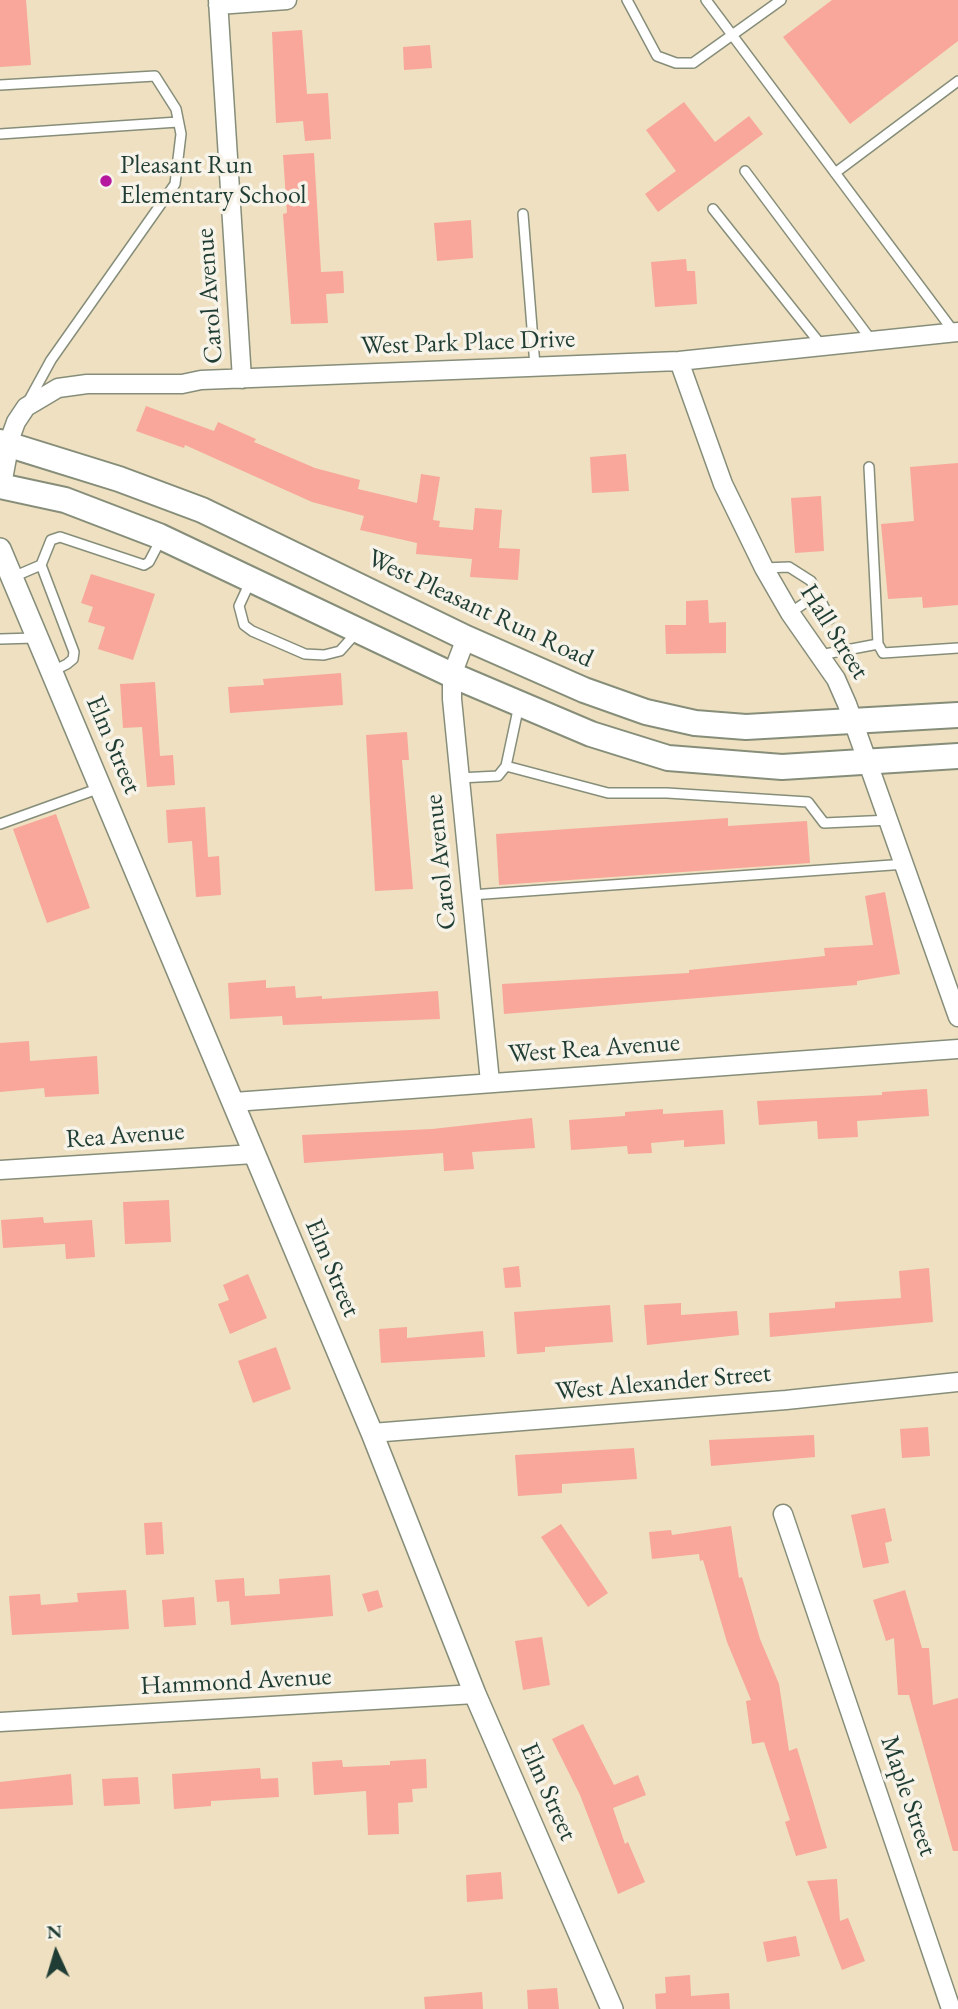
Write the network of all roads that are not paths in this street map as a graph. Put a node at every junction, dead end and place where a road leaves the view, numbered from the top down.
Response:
1 (287, 0) edge
2 (627, 0) edge
3 (706, 0) edge
4 (781, 0) edge
5 (218, 3) edge
6 (732, 35) junction
7 (958, 81) edge
8 (0, 85) edge
9 (178, 122) junction
10 (0, 134) edge
11 (745, 171) dead end
12 (835, 173) junction
13 (713, 209) dead end
14 (523, 214) dead end
15 (956, 332) edge
16 (872, 341) junction
17 (822, 346) junction
18 (679, 360) junction
19 (535, 366) junction
20 (242, 379) junction
21 (26, 407) junction
22 (4, 443) edge
23 (869, 467) dead end
24 (0, 486) edge
25 (162, 537) junction
26 (0, 549) edge
27 (41, 565) junction
28 (764, 568) junction
29 (12, 578) junction
30 (251, 580) junction
31 (818, 594) junction
32 (790, 613) junction
33 (830, 619) dead end
34 (358, 630) junction
35 (37, 638) junction
36 (467, 638) junction
37 (0, 639) edge
38 (878, 644) junction
39 (958, 648) edge
40 (820, 655) junction
41 (51, 672) junction
42 (452, 675) junction
43 (519, 704) junction
44 (958, 715) edge
45 (855, 722) junction
46 (958, 756) edge
47 (871, 763) junction
48 (506, 766) junction
49 (459, 778) junction
50 (100, 788) junction
51 (891, 820) junction
52 (0, 824) edge
53 (906, 864) junction
54 (471, 895) junction
55 (958, 1017) edge
56 (958, 1049) edge
57 (490, 1082) junction
58 (234, 1102) junction
59 (254, 1154) junction
60 (0, 1170) edge
61 (958, 1382) edge
62 (372, 1433) junction
63 (783, 1514) dead end
64 (475, 1694) junction
65 (0, 1722) edge
66 (612, 2009) edge
67 (951, 2009) edge

1 - 5 street
2 - 6 lane
3 - 6 lane
4 - 6 lane
5 - 20 street, Carol Avenue
6 - 12 lane
7 - 12 lane
8 - 9 lane
9 - 10 lane
9 - 21 lane
11 - 16 lane
12 - 15 lane
13 - 17 lane
14 - 19 lane
15 - 16 street, West Park Place Drive
16 - 17 street, West Park Place Drive
17 - 18 street, West Park Place Drive
18 - 19 street, West Park Place Drive
18 - 28 street, Hall Street
19 - 20 street, West Park Place Drive
20 - 21 street, West Park Place Drive
21 - 22 street
22 - 24 street
22 - 36 main road, West Pleasant Run Road
23 - 38 lane
24 - 25 main road
25 - 27 lane
25 - 30 main road
26 - 29 street, Elm Street
27 - 29 lane
27 - 41 lane
28 - 31 lane
28 - 32 street, Hall Street
29 - 35 street, Elm Street
30 - 34 main road
30 - 34 lane
31 - 32 lane
31 - 33 lane
32 - 40 street, Hall Street
34 - 42 main road
35 - 37 lane
35 - 41 street, Elm Street
36 - 42 street, Carol Avenue
36 - 45 main road, West Pleasant Run Road
38 - 39 lane
38 - 40 lane
40 - 45 street, Hall Street
41 - 50 street, Elm Street
42 - 43 main road
42 - 49 street, Carol Avenue
43 - 47 main road
43 - 48 lane
44 - 45 main road, West Pleasant Run Road
45 - 47 street, Hall Street
46 - 47 main road
47 - 51 street, Hall Street
48 - 49 lane
48 - 51 lane
49 - 54 street, Carol Avenue
50 - 52 lane
50 - 58 street, Elm Street
51 - 53 street, Hall Street
53 - 54 lane
53 - 55 street, Hall Street
54 - 57 street, Carol Avenue
56 - 57 street, West Rea Avenue
57 - 58 street, West Rea Avenue
58 - 59 street, Elm Street
59 - 60 street, Rea Avenue
59 - 62 street, Elm Street
61 - 62 street, West Alexander Street
62 - 64 street, Elm Street
63 - 67 street, Maple Street
64 - 65 street, Hammond Avenue
64 - 66 street, Elm Street

